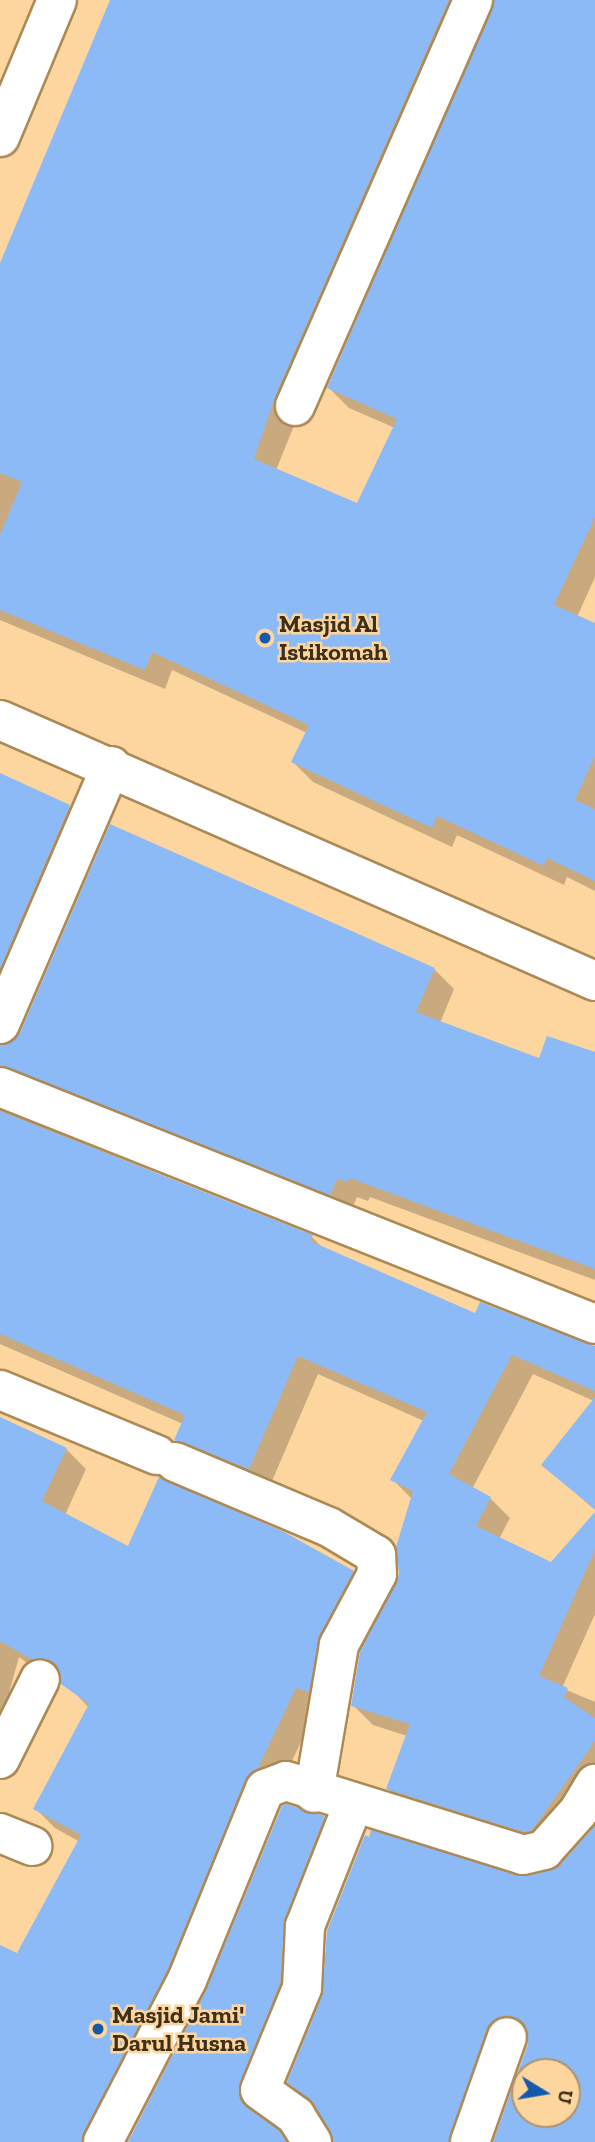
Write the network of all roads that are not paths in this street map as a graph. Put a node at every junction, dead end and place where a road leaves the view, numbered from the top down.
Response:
1 (57, 0) edge
2 (473, 0) edge
3 (0, 137) edge
4 (295, 406) dead end
5 (0, 720) edge
6 (111, 766) junction
7 (595, 981) edge
8 (0, 1024) edge
9 (0, 1087) edge
10 (595, 1324) edge
11 (0, 1390) edge
12 (40, 1679) dead end
13 (0, 1759) edge
14 (595, 1784) edge
15 (313, 1793) junction
16 (353, 1805) junction
17 (507, 2037) dead end
18 (103, 2142) edge
19 (312, 2142) edge
20 (470, 2142) edge

1 - 3 street
2 - 4 street
5 - 6 street
6 - 7 street
6 - 8 street
9 - 10 street
11 - 15 street
12 - 13 street
14 - 16 street
15 - 16 street
15 - 18 street
16 - 19 street
17 - 20 street

